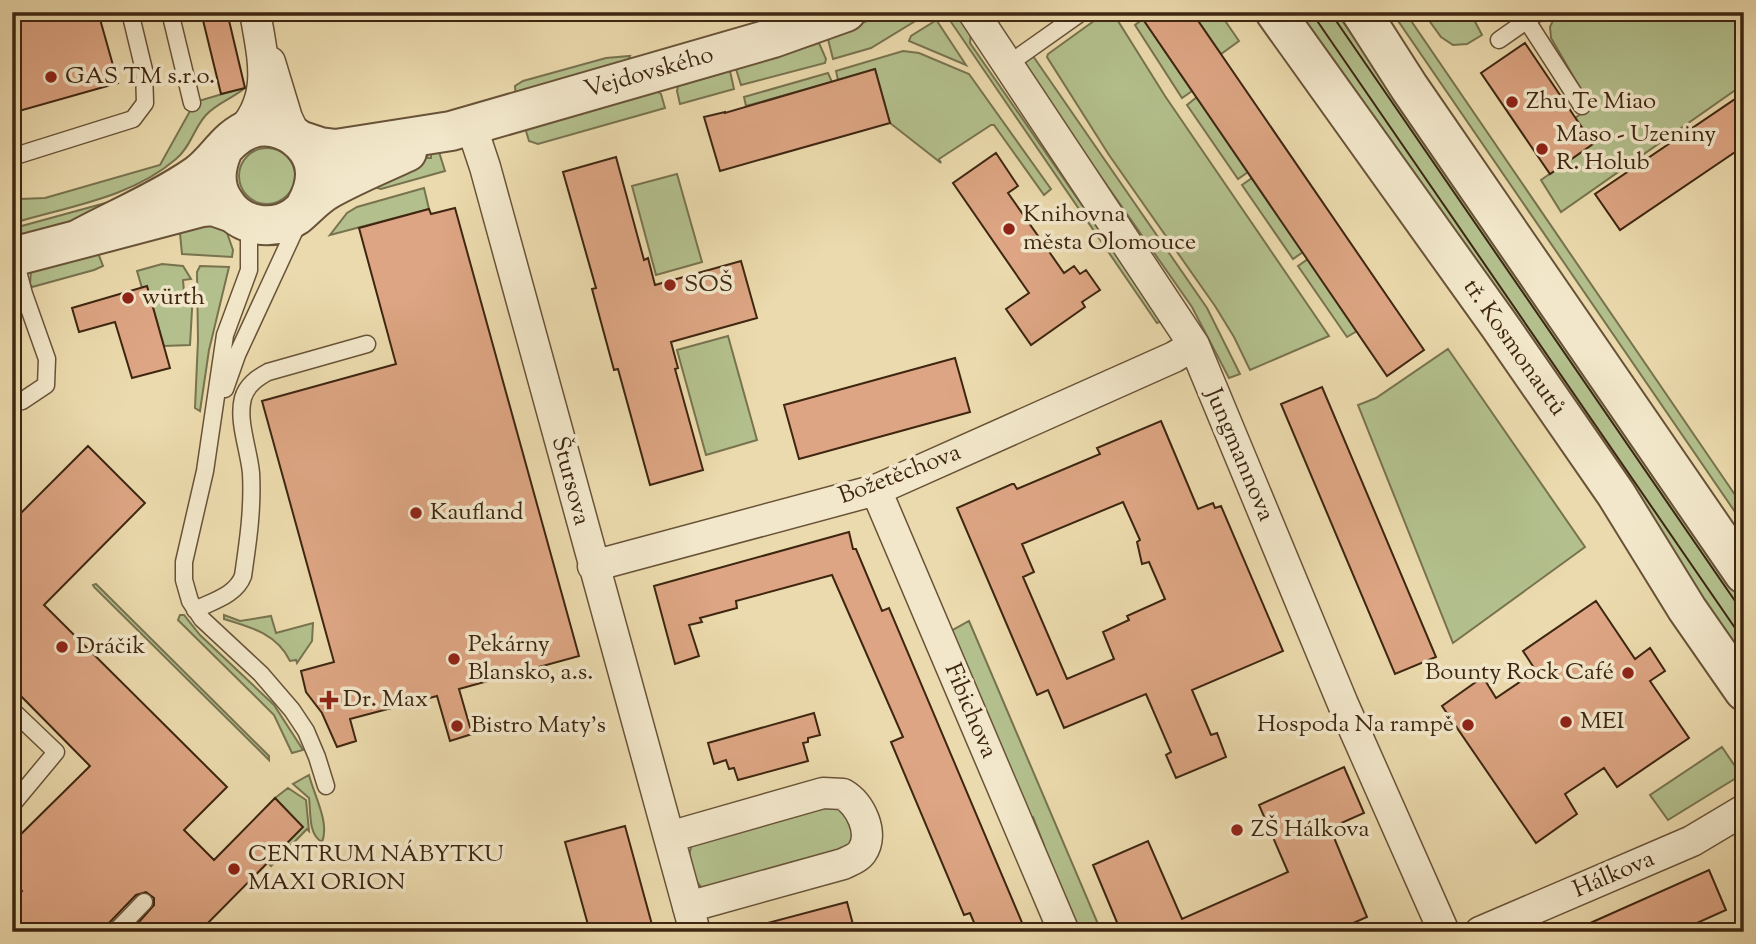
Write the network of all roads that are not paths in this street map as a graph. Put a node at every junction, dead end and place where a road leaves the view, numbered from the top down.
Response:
1 (130, 12) edge
2 (170, 12) edge
3 (256, 12) edge
4 (846, 12) edge
5 (973, 12) edge
6 (1082, 12) edge
7 (1275, 12) edge
8 (1362, 12) edge
9 (1533, 16) edge
10 (1499, 40) dead end
11 (1007, 65) junction
12 (192, 103) dead end
13 (1582, 106) dead end
14 (461, 128) junction
15 (298, 139) junction
16 (229, 144) junction
17 (12, 157) edge
18 (306, 205) junction
19 (235, 215) junction
20 (79, 239) junction
21 (13, 254) edge
22 (367, 344) dead end
23 (1194, 345) junction
24 (12, 404) edge
25 (208, 452) junction
26 (876, 490) junction
27 (593, 566) junction
28 (1744, 574) edge
29 (195, 610) junction
30 (1744, 691) edge
31 (12, 710) edge
32 (326, 786) dead end
33 (12, 805) edge
34 (1744, 810) edge
35 (669, 837) junction
36 (144, 902) dead end
37 (691, 919) edge
38 (114, 932) edge
39 (1064, 932) edge
40 (1444, 932) edge
41 (1480, 932) edge

1 - 17 lane
2 - 12 lane
3 - 15 street, Vejdovského
3 - 16 street, Vejdovského
4 - 14 street, Vejdovského
5 - 11 street, Jungmannova
6 - 11 lane
7 - 30 street, tř. Kosmonautů
8 - 28 street
9 - 10 lane
9 - 13 lane
11 - 23 street, Jungmannova
14 - 15 street, Vejdovského
14 - 18 street, Vejdovského
14 - 27 street, Štursova
15 - 16 street, Vejdovského
15 - 18 street, Vejdovského
16 - 19 street
16 - 20 street, Vejdovského
18 - 19 street, Vejdovského
18 - 25 lane
19 - 20 street, Vejdovského
19 - 25 lane
20 - 21 street, Vejdovského
21 - 24 lane
22 - 29 lane
23 - 26 street, Božetěchova
23 - 40 street, Jungmannova
25 - 29 lane
26 - 27 street, Božetěchova
26 - 39 street, Fibichova
27 - 35 street, Štursova
29 - 32 lane
31 - 33 lane
34 - 41 street, Hálkova
35 - 37 street, Štursova
35 - 37 street, Štursova
36 - 38 lane

